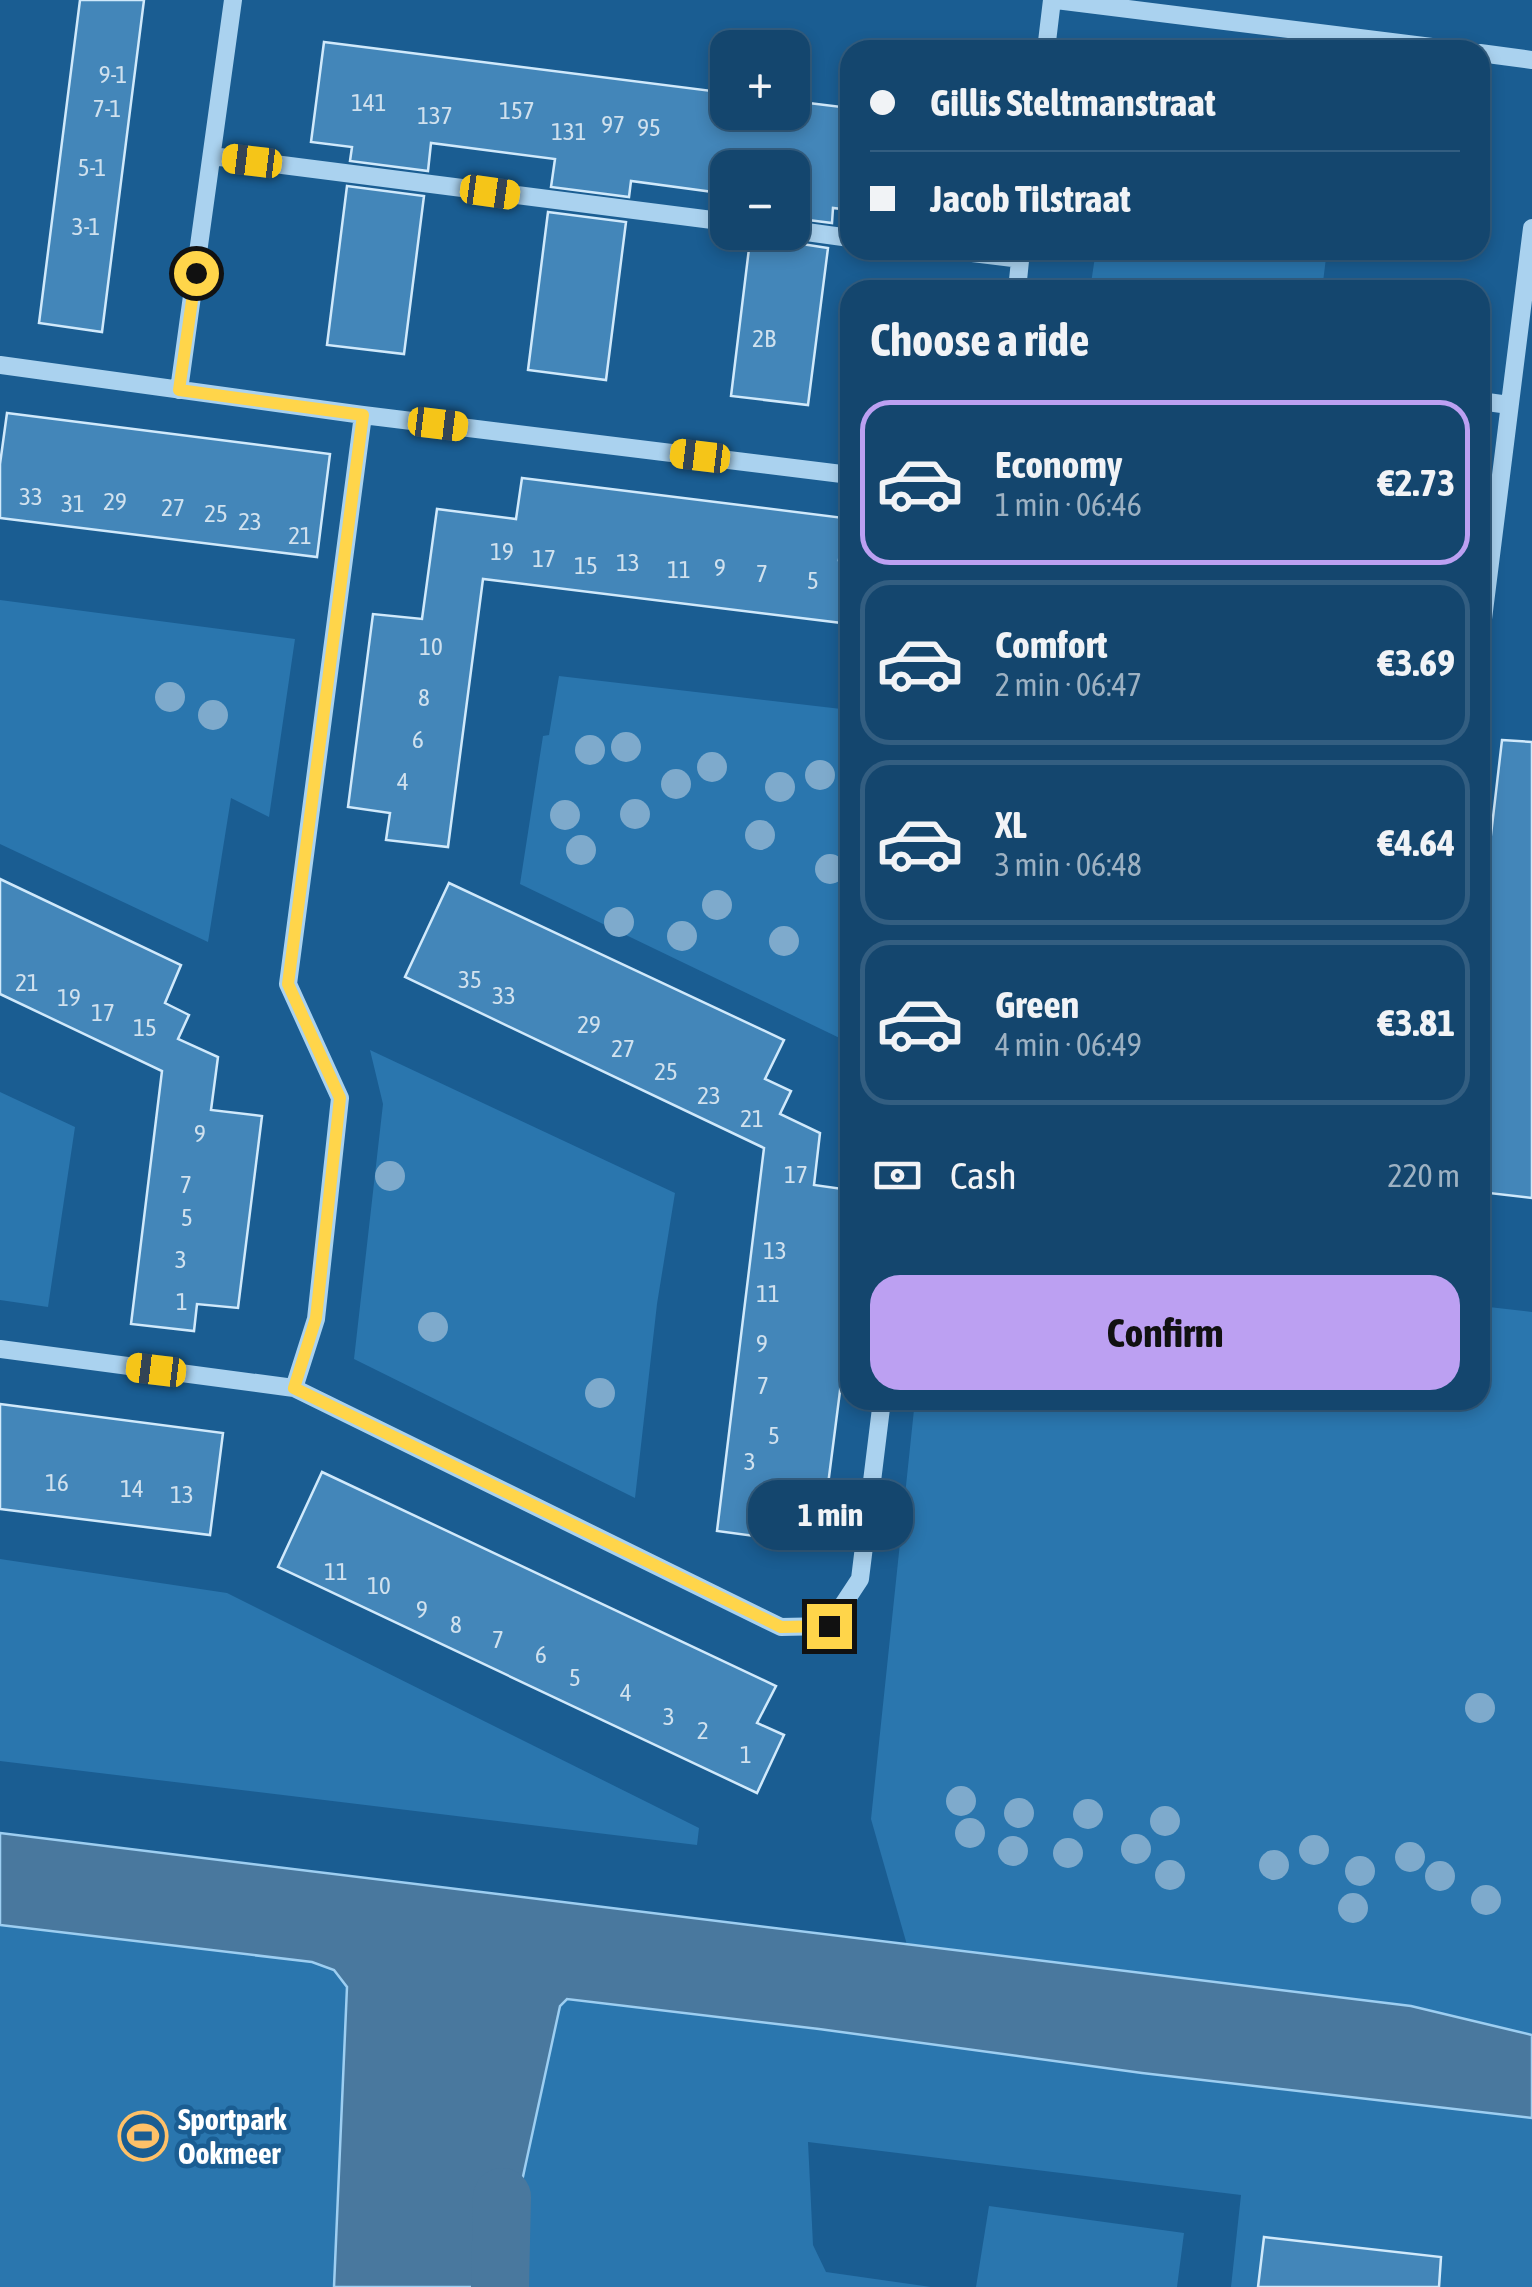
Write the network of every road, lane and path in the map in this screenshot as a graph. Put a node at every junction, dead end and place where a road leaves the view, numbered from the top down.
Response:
1 (234, 0) edge
2 (1054, 0) edge
3 (1048, 40) edge
4 (1376, 40) edge
5 (1490, 54) edge
6 (1532, 60) edge
7 (212, 156) junction
8 (710, 220) edge
9 (1532, 228) edge
10 (810, 232) edge
11 (840, 237) edge
12 (0, 365) edge
13 (179, 390) junction
14 (1490, 402) edge
15 (1509, 405) junction
16 (363, 415) junction
17 (840, 473) edge
18 (1490, 561) edge
19 (0, 1350) edge
20 (294, 1388) junction
21 (881, 1410) edge

1 - 7 street
2 - 3 street
2 - 4 street
5 - 6 street
7 - 8 street
7 - 13 street
9 - 15 street
10 - 11 street
12 - 13 street
13 - 16 street
14 - 15 street
15 - 18 street
16 - 17 street
16 - 20 street
19 - 20 street
20 - 21 street

